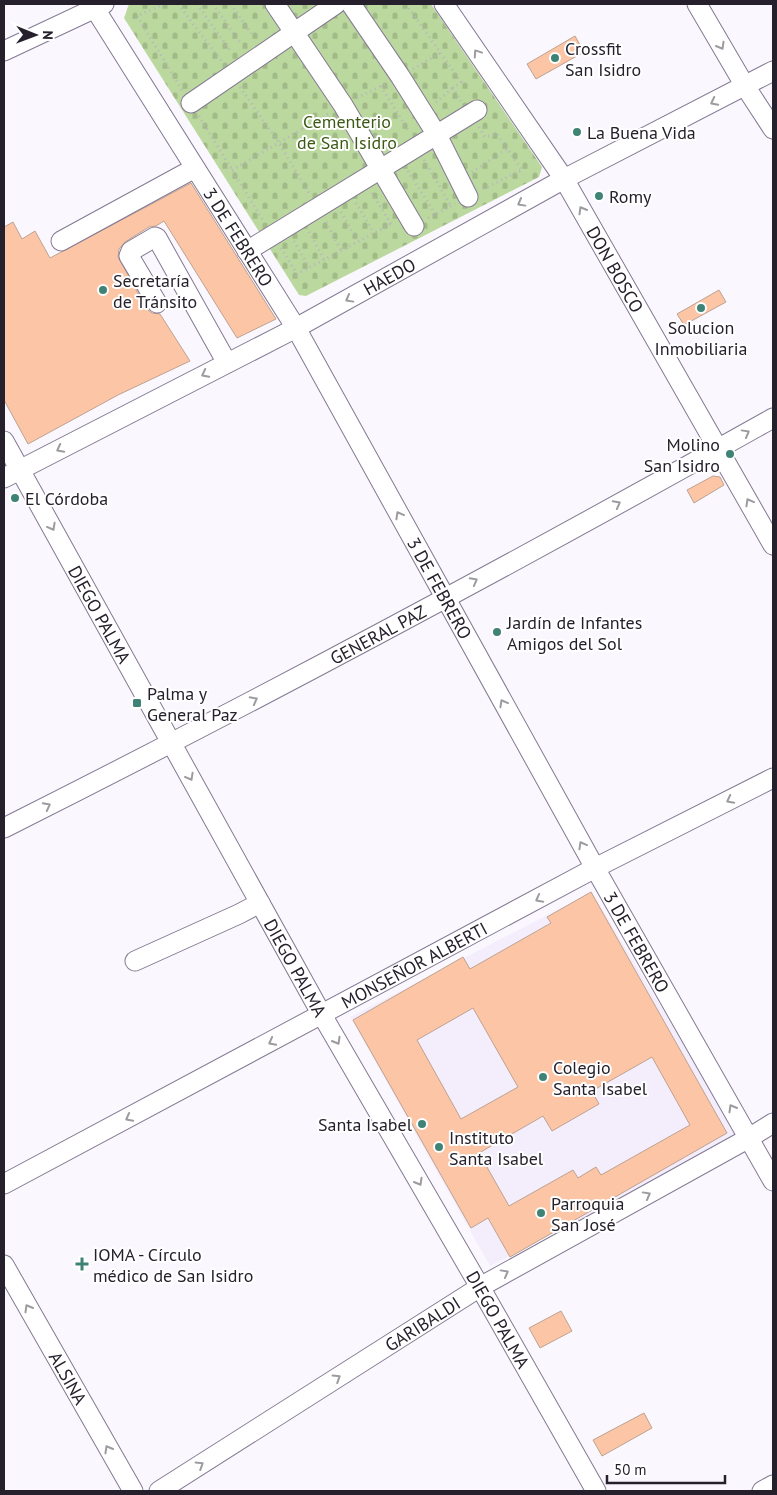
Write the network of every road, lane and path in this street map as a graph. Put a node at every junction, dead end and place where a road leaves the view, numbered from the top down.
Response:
1 (164, 4) edge
2 (178, 4) edge
3 (197, 4) edge
4 (213, 4) edge
5 (231, 4) edge
6 (275, 4) edge
7 (336, 4) edge
8 (351, 4) edge
9 (444, 4) edge
10 (697, 4) edge
11 (97, 5) edge
12 (294, 33) junction
13 (253, 36) dead end
14 (241, 44) dead end
15 (4, 51) edge
16 (231, 52) dead end
17 (773, 71) edge
18 (232, 75) junction
19 (745, 86) junction
20 (453, 88) dead end
21 (191, 103) junction
22 (477, 110) dead end
23 (422, 112) junction
24 (773, 129) edge
25 (436, 135) junction
26 (507, 149) dead end
27 (400, 157) junction
28 (195, 168) junction
29 (382, 169) junction
30 (564, 179) junction
31 (464, 188) joint
32 (341, 194) junction
33 (435, 214) dead end
34 (391, 224) junction
35 (414, 226) dead end
36 (287, 227) junction
37 (394, 229) dead end
38 (374, 233) junction
39 (61, 241) dead end
40 (358, 242) junction
41 (341, 250) junction
42 (248, 251) junction
43 (324, 259) junction
44 (309, 267) junction
45 (157, 303) dead end
46 (296, 328) junction
47 (227, 363) junction
48 (773, 418) edge
49 (4, 441) edge
50 (719, 448) junction
51 (12, 474) edge
52 (773, 545) edge
53 (445, 597) junction
54 (172, 744) junction
55 (773, 778) edge
56 (4, 828) edge
57 (595, 868) junction
58 (260, 903) junction
59 (135, 961) dead end
60 (322, 1016) junction
61 (773, 1123) edge
62 (749, 1138) junction
63 (773, 1181) edge
64 (4, 1184) edge
65 (4, 1265) edge
66 (480, 1287) junction
67 (773, 1485) edge
68 (132, 1491) edge
69 (159, 1491) edge
70 (596, 1491) edge
71 (762, 1491) edge

1 - 21 path
2 - 18 path
3 - 16 path
4 - 14 path
5 - 13 path
6 - 12 street
7 - 12 street
8 - 23 street
30 -> 9 street, DON BOSCO
10 -> 19 street
11 - 15 street
11 - 28 street, 3 DE FEBRERO
12 - 18 street
12 - 29 street
17 - 19 street, HAEDO
18 - 21 street
18 - 32 path
19 - 24 street
19 -> 30 street, HAEDO
20 - 23 path
21 - 36 path
22 - 25 street
23 - 25 street
25 - 27 street
25 - 31 street
26 - 31 path
27 - 29 street
27 - 33 path
28 - 39 street
28 - 42 street, 3 DE FEBRERO
29 - 32 street
29 - 35 street
30 -> 46 street, HAEDO
50 -> 30 street, DON BOSCO
32 - 34 path
32 - 36 street
32 - 38 path
32 - 40 path
32 - 41 path
34 - 37 path
34 - 38 path
36 - 42 street
36 - 43 path
36 - 44 path
36 - 44 path
38 - 40 path
40 - 41 path
41 - 43 path
42 - 46 street, 3 DE FEBRERO
43 - 44 path
45 - 47 street
46 - 47 street, HAEDO
53 -> 46 street, 3 DE FEBRERO
47 -> 51 street, HAEDO
50 -> 48 street, GENERAL PAZ
49 - 51 street, DIEGO PALMA
52 -> 50 street, DON BOSCO
53 -> 50 street, GENERAL PAZ
51 -> 54 street, DIEGO PALMA
54 -> 53 street, GENERAL PAZ
57 -> 53 street, 3 DE FEBRERO
56 -> 54 street, GENERAL PAZ
54 -> 58 street, DIEGO PALMA
55 -> 57 street, MONSEÑOR ALBERTI
57 -> 60 street, MONSEÑOR ALBERTI
62 -> 57 street, 3 DE FEBRERO
58 - 59 street
58 - 60 street, DIEGO PALMA
60 -> 64 street, MONSEÑOR ALBERTI
60 -> 66 street, DIEGO PALMA
61 - 62 street, GARIBALDI
62 - 63 street, 3 DE FEBRERO
66 -> 62 street, GARIBALDI
68 -> 65 street, ALSINA
69 -> 66 street, GARIBALDI
66 - 70 street, DIEGO PALMA
67 - 71 street

